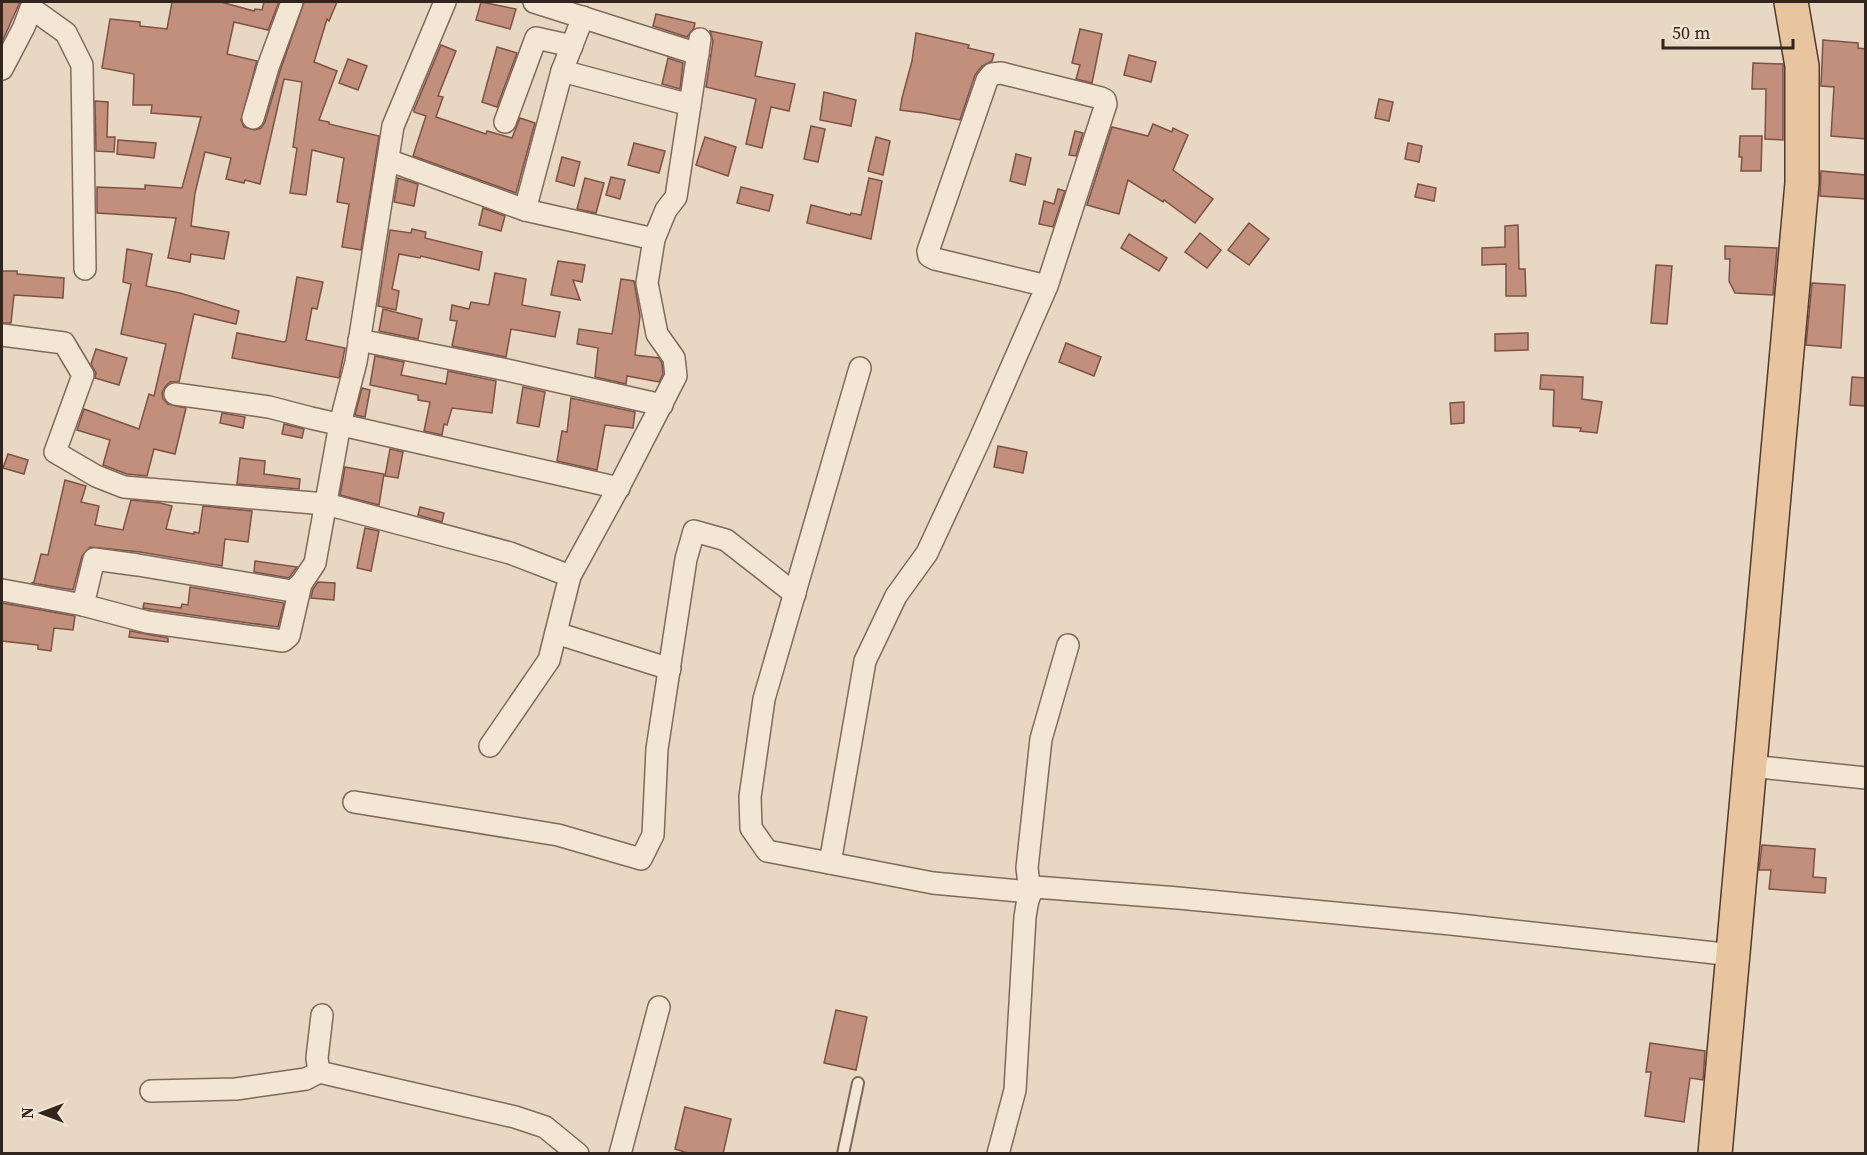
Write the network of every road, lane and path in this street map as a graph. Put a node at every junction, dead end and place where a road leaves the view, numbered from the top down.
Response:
1 (292, 2) edge
2 (445, 2) edge
3 (534, 2) edge
4 (1791, 2) edge
5 (27, 4) edge
6 (583, 17) junction
7 (572, 46) junction
8 (2, 69) edge
9 (562, 71) junction
10 (690, 105) junction
11 (253, 118) dead end
12 (505, 122) dead end
13 (388, 160) junction
14 (525, 210) junction
15 (654, 238) junction
16 (85, 268) dead end
17 (1047, 286) junction
18 (2, 335) edge
19 (358, 340) junction
20 (860, 368) dead end
21 (175, 394) dead end
22 (662, 405) junction
23 (340, 424) junction
24 (619, 488) junction
25 (326, 504) junction
26 (570, 576) junction
27 (301, 584) junction
28 (2, 590) edge
29 (795, 594) junction
30 (83, 605) junction
31 (556, 633) junction
32 (1068, 645) dead end
33 (670, 669) junction
34 (490, 746) dead end
35 (1750, 766) junction
36 (1866, 778) edge
37 (354, 802) dead end
38 (830, 863) junction
39 (1030, 892) junction
40 (1733, 954) junction
41 (659, 1007) dead end
42 (322, 1015) dead end
43 (319, 1072) junction
44 (858, 1083) dead end
45 (151, 1091) dead end
46 (578, 1154) edge
47 (620, 1154) edge
48 (843, 1154) edge
49 (998, 1154) edge
50 (1715, 1154) edge

1 - 11 street
2 - 13 street
3 - 6 street
4 - 35 main road
5 - 8 street
5 - 16 street
6 - 7 street
6 - 10 street
7 - 9 street
7 - 12 street
9 - 10 street
9 - 14 street
10 - 15 street
13 - 14 street
13 - 19 street
14 - 15 street
15 - 22 street
17 - 17 street
17 - 38 street
18 - 25 street
19 - 22 street
19 - 23 street
20 - 29 street
21 - 23 street
22 - 24 street
23 - 24 street
23 - 25 street
24 - 26 street
25 - 26 street
25 - 27 street
26 - 31 street
27 - 30 street
27 - 30 street
28 - 30 street
29 - 33 street
29 - 38 street
31 - 33 street
31 - 34 street
32 - 39 street
33 - 37 street
35 - 36 street
35 - 40 main road
38 - 39 street
39 - 40 street
39 - 49 street
40 - 50 main road
41 - 47 street
42 - 43 street
43 - 45 street
43 - 46 street
44 - 48 lane

